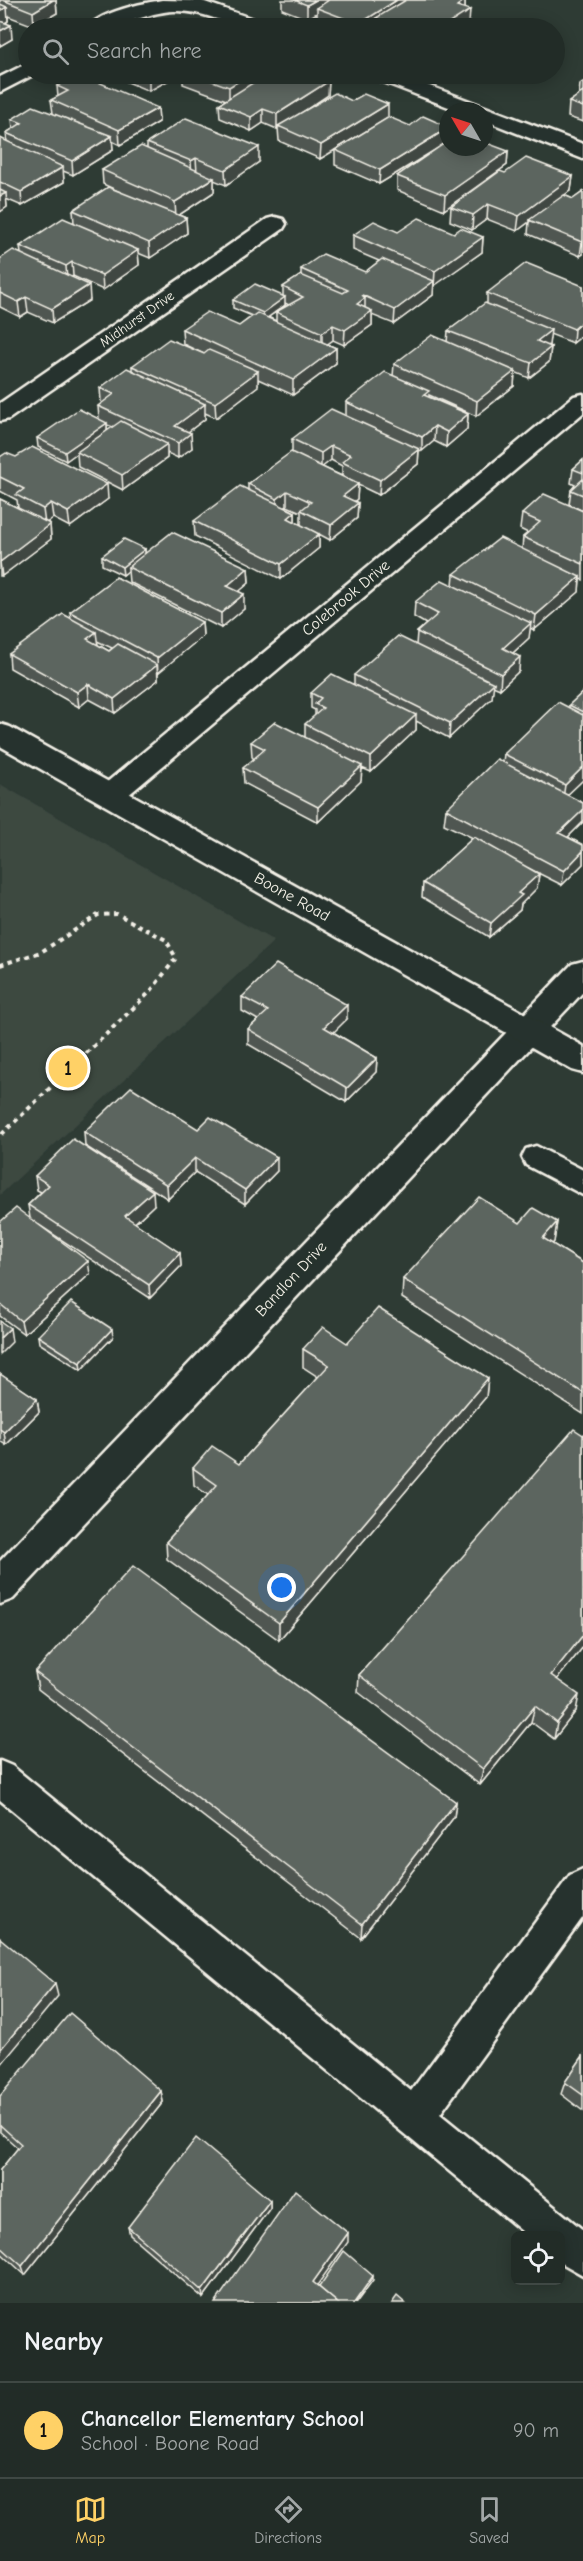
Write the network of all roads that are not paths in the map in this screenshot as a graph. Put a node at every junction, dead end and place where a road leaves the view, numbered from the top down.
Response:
1 (116, 18) edge
2 (233, 18) edge
3 (18, 75) edge
4 (406, 84) edge
5 (0, 86) edge
6 (454, 102) edge
7 (493, 117) edge
8 (583, 152) edge
9 (275, 224) dead end
10 (583, 401) edge
11 (0, 414) edge
12 (0, 734) edge
13 (110, 795) junction
14 (583, 972) edge
15 (528, 1030) junction
16 (583, 1061) edge
17 (536, 1157) dead end
18 (583, 1184) edge
19 (0, 1587) edge
20 (0, 1778) edge
21 (583, 1887) edge
22 (415, 2117) junction
23 (554, 2231) edge
24 (565, 2240) edge
25 (583, 2255) edge

1 - 2 street
3 - 5 street
4 - 6 street
7 - 8 street
9 - 11 street, Midhurst Drive
10 - 13 street, Colebrook Drive
12 - 13 street, Boone Road
13 - 15 street, Boone Road
14 - 15 street, Bandlon Drive
15 - 16 street, Boone Road
15 - 19 street, Bandlon Drive
17 - 18 lane
20 - 22 lane
21 - 22 lane
22 - 23 lane
24 - 25 lane

